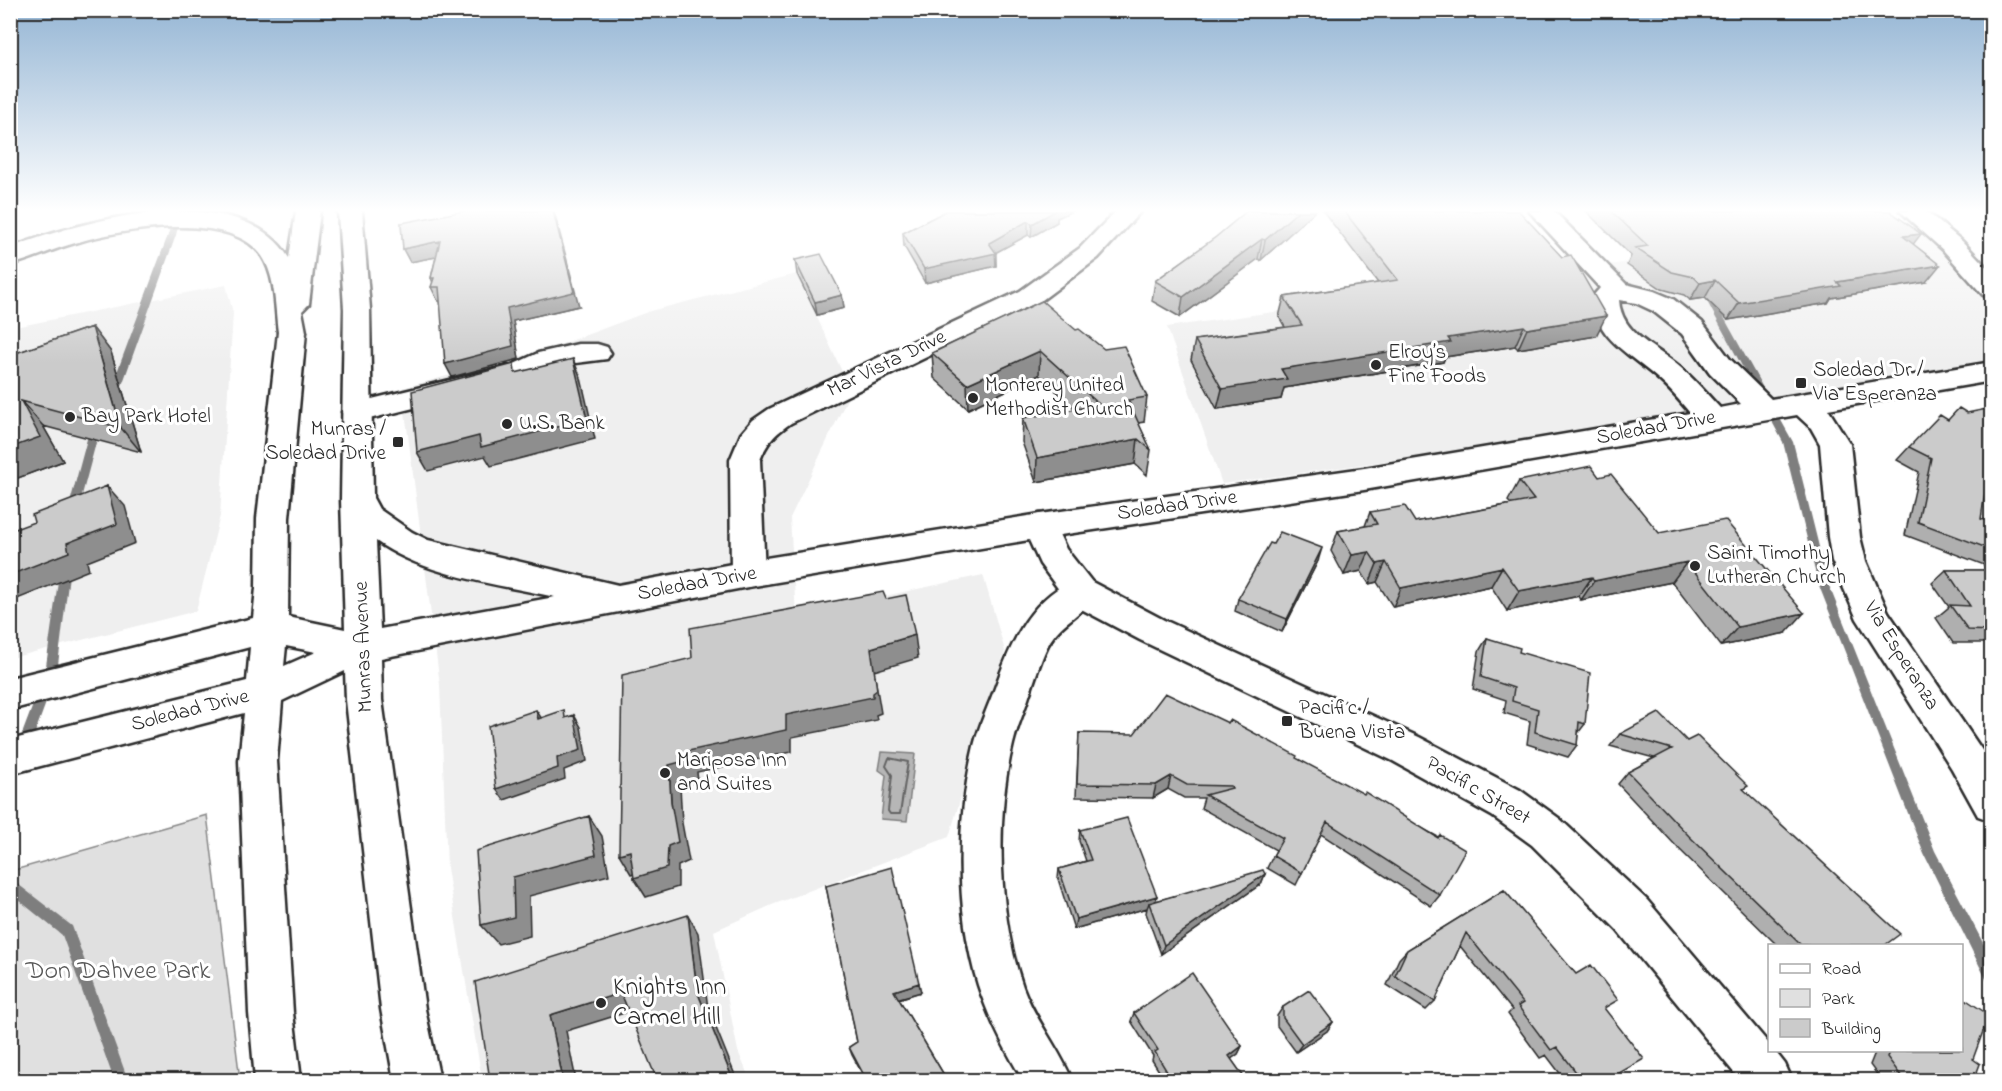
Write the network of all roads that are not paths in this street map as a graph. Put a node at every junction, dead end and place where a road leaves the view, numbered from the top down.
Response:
1 (276, 262) edge
2 (301, 262) edge
3 (354, 262) edge
4 (1077, 262) edge
5 (1590, 262) edge
6 (1967, 262) edge
7 (1992, 289) edge
8 (1617, 290) junction
9 (292, 332) junction
10 (1709, 349) junction
11 (1650, 359) junction
12 (1992, 371) edge
13 (521, 372) edge
14 (1802, 403) junction
15 (1764, 409) junction
16 (357, 412) junction
17 (1712, 418) junction
18 (357, 499) junction
19 (1040, 526) junction
20 (748, 574) junction
21 (1080, 592) junction
22 (619, 598) junction
23 (270, 628) junction
24 (362, 646) junction
25 (265, 692) junction
26 (10, 694) edge
27 (10, 757) edge
28 (1992, 803) edge
29 (278, 1080) edge
30 (417, 1080) edge
31 (1049, 1080) edge
32 (1769, 1080) edge

1 - 9 main road
2 - 9 main road
3 - 16 main road, Munras Avenue
4 - 20 main road, Mar Vista Drive
5 - 8 main road
6 - 7 main road
8 - 10 main road
8 - 11 main road
9 - 23 main road
10 - 11 main road
10 - 15 main road
11 - 17 main road
12 - 14 main road, Soledad Drive
13 - 16 main road
14 - 15 main road, Soledad Drive
14 - 28 main road, Via Esperanza
15 - 17 main road, Soledad Drive
16 - 18 main road, Munras Avenue
17 - 19 main road, Soledad Drive
18 - 22 main road
18 - 24 main road, Munras Avenue
19 - 20 main road, Soledad Drive
19 - 21 main road, Pacific Street
20 - 22 main road, Soledad Drive
21 - 31 main road
21 - 32 main road, Pacific Street
22 - 24 main road, Soledad Drive
23 - 24 main road, Soledad Drive
23 - 25 main road
23 - 26 main road, Soledad Drive
24 - 25 main road, Soledad Drive
24 - 30 main road, Munras Avenue
25 - 27 main road, Soledad Drive
25 - 29 main road

